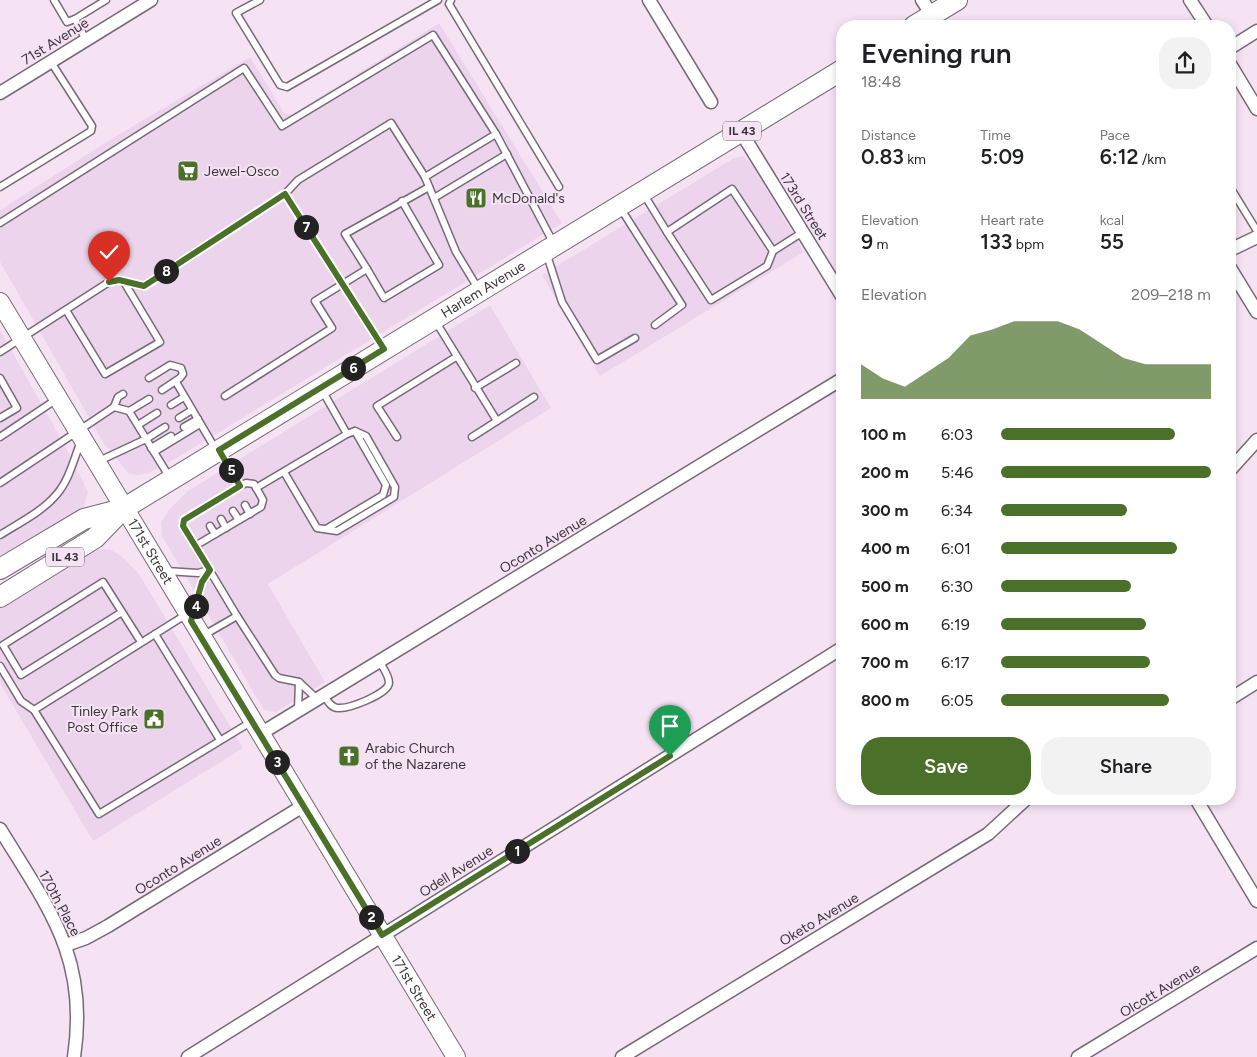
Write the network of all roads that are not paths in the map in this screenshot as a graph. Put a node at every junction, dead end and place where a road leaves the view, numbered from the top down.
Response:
1 (54, 0) edge
2 (106, 0) edge
3 (151, 0) edge
4 (260, 0) edge
5 (438, 0) edge
6 (451, 0) edge
7 (649, 0) edge
8 (956, 0) edge
9 (1190, 0) edge
10 (927, 8) edge
11 (75, 19) junction
12 (918, 20) edge
13 (1203, 20) edge
14 (1257, 31) edge
15 (86, 40) junction
16 (1236, 44) edge
17 (51, 62) junction
18 (836, 74) edge
19 (1236, 74) edge
20 (0, 93) edge
21 (711, 102) dead end
22 (1257, 109) edge
23 (741, 132) junction
24 (496, 134) junction
25 (507, 154) junction
26 (425, 177) junction
27 (0, 187) edge
28 (429, 187) junction
29 (559, 187) dead end
30 (642, 192) junction
31 (285, 194) junction
32 (1236, 197) edge
33 (434, 198) junction
34 (402, 201) junction
35 (618, 206) junction
36 (0, 223) edge
37 (1257, 231) edge
38 (667, 232) junction
39 (803, 232) junction
40 (1257, 237) edge
41 (1236, 247) edge
42 (550, 248) junction
43 (773, 252) junction
44 (367, 269) junction
45 (1236, 278) edge
46 (124, 282) junction
47 (342, 284) junction
48 (836, 286) edge
49 (479, 291) junction
50 (0, 302) edge
51 (66, 310) junction
52 (1257, 312) edge
53 (434, 319) junction
54 (655, 325) dead end
55 (21, 338) junction
56 (635, 338) dead end
57 (384, 349) junction
58 (0, 352) edge
59 (456, 357) junction
60 (516, 363) dead end
61 (0, 378) edge
62 (148, 378) dead end
63 (176, 382) junction
64 (836, 383) edge
65 (320, 388) junction
66 (475, 388) junction
67 (162, 390) dead end
68 (122, 394) dead end
69 (225, 396) dead end
70 (184, 397) junction
71 (534, 397) dead end
72 (58, 399) junction
73 (148, 399) dead end
74 (171, 405) dead end
75 (114, 407) junction
76 (192, 410) junction
77 (129, 411) junction
78 (157, 414) dead end
79 (0, 418) edge
80 (179, 418) dead end
81 (199, 421) junction
82 (497, 421) junction
83 (138, 425) junction
84 (165, 427) dead end
85 (184, 427) dead end
86 (355, 431) junction
87 (347, 434) junction
88 (79, 435) junction
89 (171, 436) dead end
90 (0, 437) edge
91 (397, 437) dead end
92 (472, 437) dead end
93 (146, 439) junction
94 (1257, 440) edge
95 (153, 450) junction
96 (218, 451) junction
97 (96, 463) junction
98 (1236, 463) edge
99 (284, 472) junction
100 (171, 479) junction
101 (0, 483) edge
102 (238, 487) junction
103 (256, 488) junction
104 (224, 496) junction
105 (240, 496) dead end
106 (212, 503) junction
107 (229, 503) dead end
108 (245, 505) dead end
109 (123, 509) junction
110 (200, 510) junction
111 (216, 510) dead end
112 (233, 511) dead end
113 (250, 514) junction
114 (205, 517) dead end
115 (221, 519) dead end
116 (239, 520) junction
117 (210, 526) dead end
118 (226, 528) junction
119 (323, 530) junction
120 (215, 534) junction
121 (0, 535) edge
122 (195, 546) junction
123 (0, 570) edge
124 (210, 570) junction
125 (160, 571) junction
126 (0, 597) edge
127 (122, 612) junction
128 (237, 616) junction
129 (189, 618) junction
130 (155, 634) junction
131 (201, 637) junction
132 (142, 642) junction
133 (836, 652) edge
134 (379, 661) junction
135 (0, 666) edge
136 (299, 682) junction
137 (1257, 682) edge
138 (1236, 695) edge
139 (320, 697) junction
140 (34, 710) junction
141 (298, 711) junction
142 (256, 728) junction
143 (220, 740) junction
144 (1019, 805) edge
145 (1200, 805) edge
146 (303, 806) junction
147 (0, 829) edge
148 (1257, 901) edge
149 (382, 935) junction
150 (66, 945) junction
151 (1257, 948) edge
152 (74, 1057) edge
153 (188, 1057) edge
154 (456, 1057) edge
155 (622, 1057) edge
156 (1078, 1057) edge

1 - 11 lane
2 - 11 lane
3 - 15 street, 71st Avenue
4 - 5 lane
6 - 29 lane
7 - 21 street
8 - 10 main road
9 - 13 street
10 - 12 main road
11 - 15 lane
14 - 16 street
15 - 17 street, 71st Avenue
17 - 20 street, 71st Avenue
17 - 27 lane
18 - 23 main road, Harlem Avenue / IL 43
19 - 22 street
23 - 30 main road, Harlem Avenue / IL 43
23 - 39 street, 173rd Street
24 - 25 lane
24 - 26 lane
24 - 36 lane
25 - 33 lane
25 - 42 lane
26 - 28 lane
26 - 31 lane
28 - 33 lane
28 - 34 lane
30 - 35 main road, Harlem Avenue / IL 43
30 - 38 lane
31 - 46 lane
31 - 47 lane
32 - 37 lane
33 - 49 lane
34 - 44 lane
34 - 44 lane
35 - 42 main road, Harlem Avenue / IL 43
35 - 54 lane
38 - 43 lane
38 - 43 lane
39 - 43 lane
39 - 48 street, 173rd Street
40 - 41 street
42 - 49 main road, Harlem Avenue / IL 43
42 - 56 lane
44 - 47 lane
45 - 52 street
46 - 51 lane
46 - 51 lane
47 - 57 lane
47 - 69 lane
49 - 53 main road, Harlem Avenue / IL 43
50 - 55 street, 171st Street
51 - 55 lane
53 - 57 main road, Harlem Avenue / IL 43
53 - 59 lane
55 - 58 lane
55 - 72 street, 171st Street
57 - 65 main road, Harlem Avenue / IL 43
59 - 66 lane
59 - 91 lane
60 - 66 lane
61 - 79 lane
62 - 63 lane
63 - 67 lane
63 - 70 lane
64 - 134 street, Oconto Avenue
65 - 87 lane
65 - 96 main road, Harlem Avenue / IL 43
66 - 82 lane
68 - 75 lane
70 - 74 lane
70 - 76 lane
71 - 82 lane
72 - 88 street, 171st Street
72 - 90 lane
73 - 77 lane
75 - 77 lane
75 - 88 lane
76 - 80 lane
76 - 81 lane
77 - 83 lane
78 - 83 lane
81 - 85 lane
81 - 95 lane
81 - 96 lane
82 - 92 lane
83 - 93 lane
84 - 93 lane
86 - 87 lane
86 - 119 lane
86 - 119 lane
87 - 99 lane
88 - 97 street, 171st Street
88 - 101 lane
88 - 121 lane
89 - 95 lane
93 - 95 lane
93 - 97 lane
94 - 98 street
95 - 100 lane
96 - 100 main road, Harlem Avenue / IL 43
96 - 102 lane
97 - 109 street, 171st Street
99 - 103 lane
99 - 119 lane
100 - 109 main road, Harlem Avenue / IL 43
102 - 103 lane
102 - 104 lane
102 - 105 lane
103 - 113 lane
104 - 106 lane
104 - 107 lane
106 - 110 lane
106 - 111 lane
108 - 113 lane
109 - 123 main road, Harlem Avenue / IL 43
109 - 125 street, 171st Street
109 - 126 main road, Harlem Avenue / IL 43
110 - 114 lane
110 - 122 lane
112 - 116 lane
113 - 116 lane
115 - 118 lane
116 - 118 lane
117 - 120 lane
118 - 120 lane
120 - 122 lane
122 - 124 lane
124 - 125 lane
124 - 128 lane
124 - 129 lane
125 - 129 street, 171st Street
127 - 127 lane
127 - 132 lane
128 - 131 lane
128 - 136 lane
129 - 130 lane
129 - 131 street, 171st Street
130 - 132 lane
130 - 143 lane
131 - 142 street, 171st Street
132 - 140 lane
133 - 149 street, Odell Avenue
134 - 139 street, Oconto Avenue
134 - 139 lane
135 - 140 lane
136 - 139 lane
136 - 141 lane
137 - 138 street
139 - 141 street, Oconto Avenue
140 - 143 lane
141 - 142 street, Oconto Avenue
142 - 143 lane
142 - 146 street, 171st Street
144 - 155 street, Oketo Avenue
145 - 148 street
146 - 149 street, 171st Street
146 - 150 street, Oconto Avenue
147 - 150 street, 170th Place
149 - 153 street, Odell Avenue
149 - 154 street, 171st Street
150 - 152 street, 170th Place
151 - 156 street, Olcott Avenue

